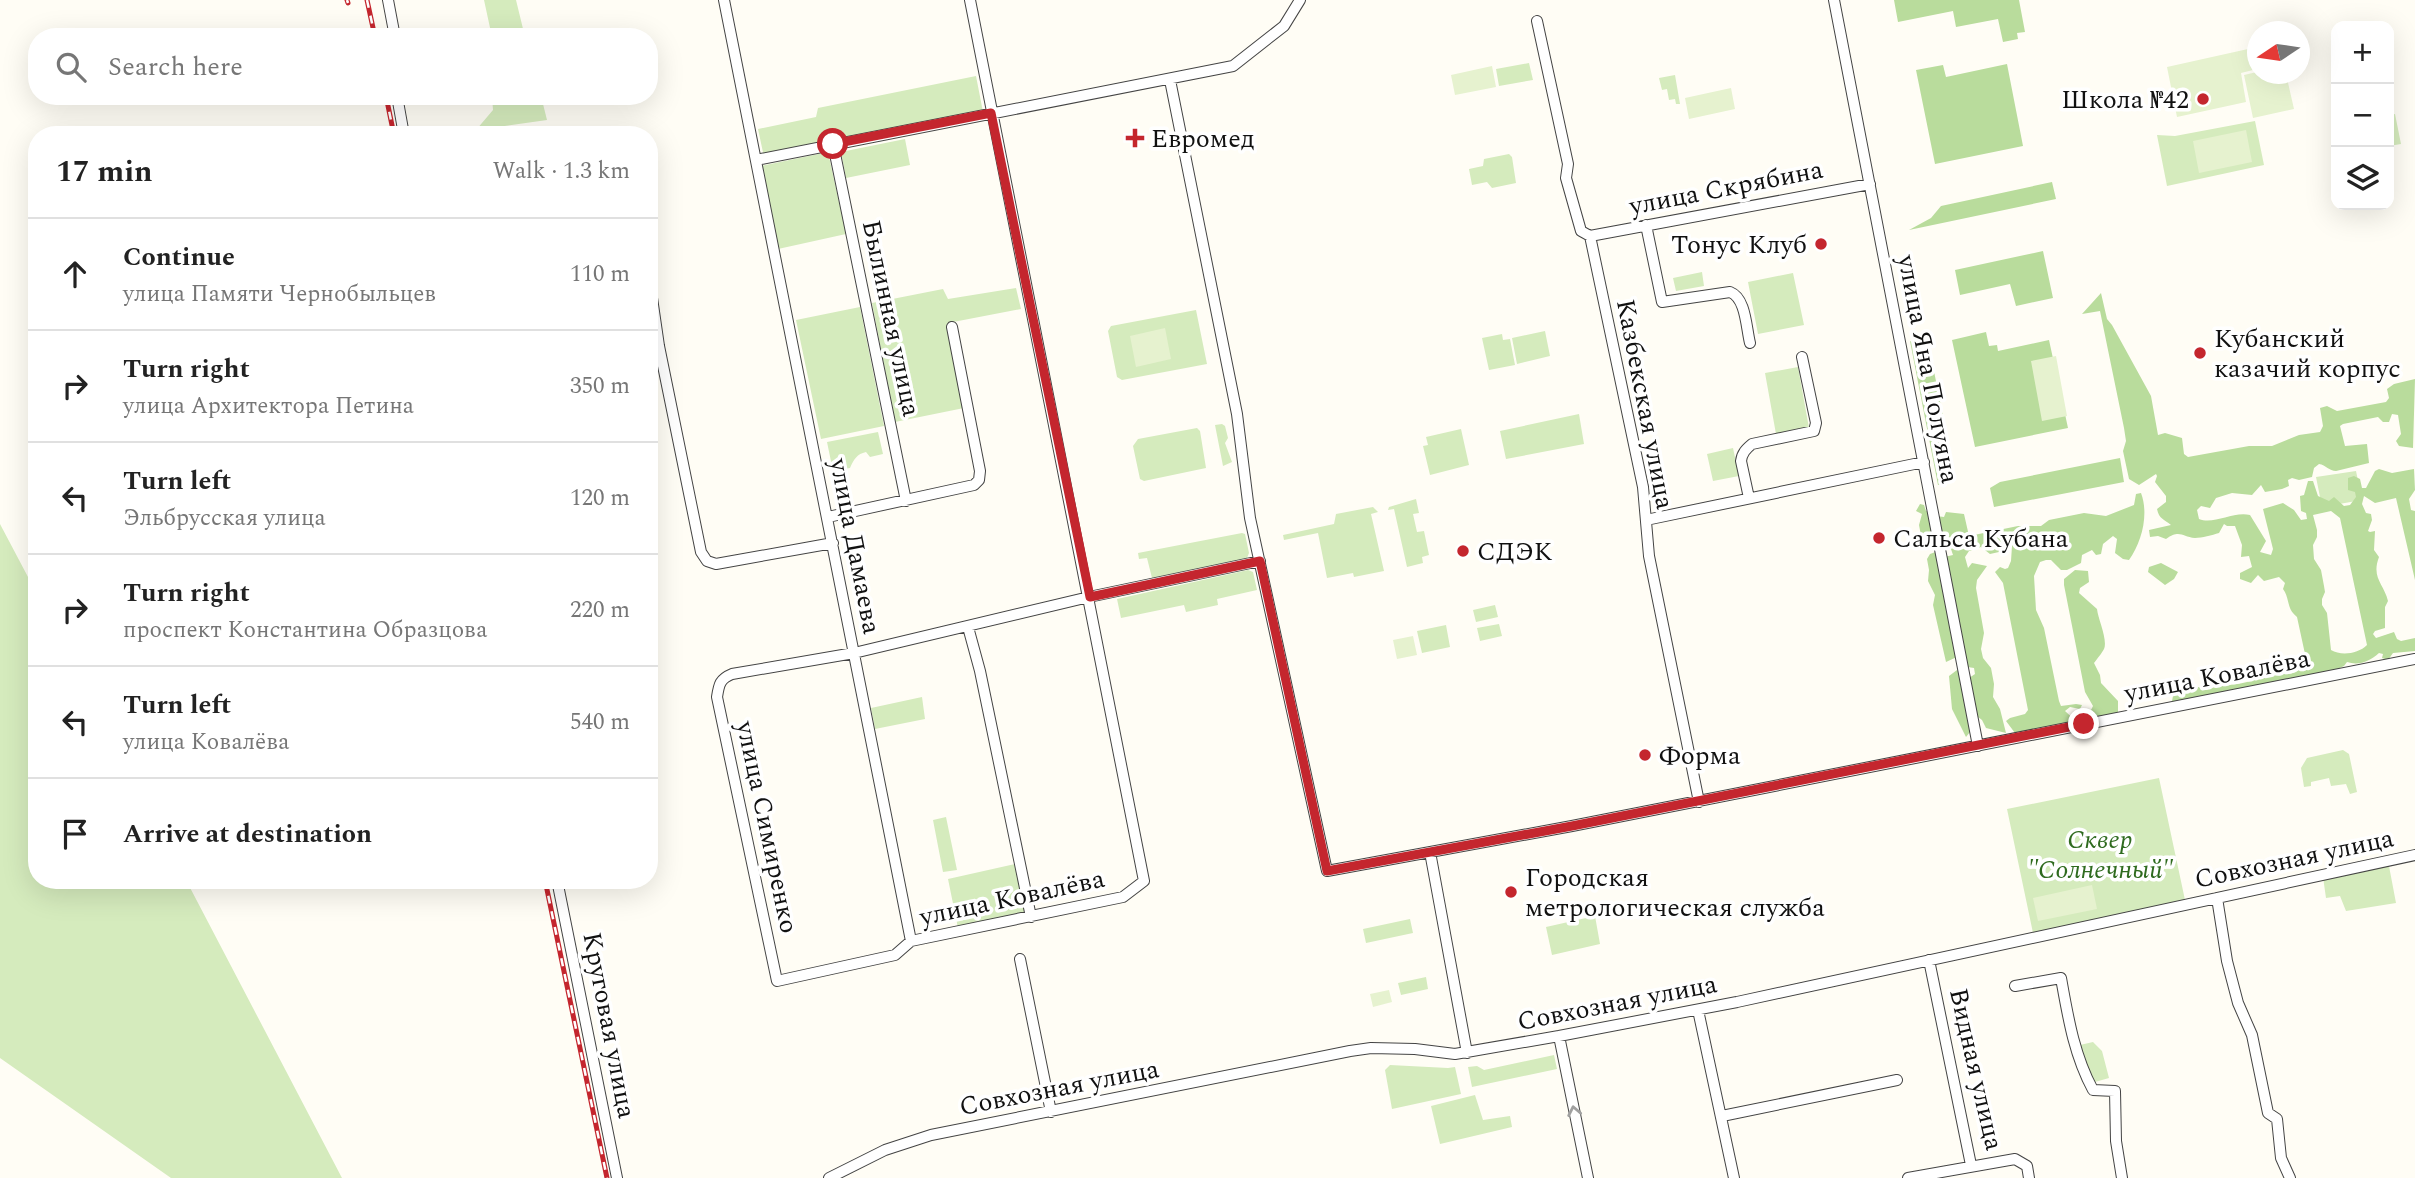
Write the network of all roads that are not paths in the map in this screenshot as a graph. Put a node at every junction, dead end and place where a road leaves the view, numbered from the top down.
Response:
1 (388, 0) edge
2 (970, 0) edge
3 (1300, 0) edge
4 (1834, 0) edge
5 (727, 1) edge
6 (1537, 21) dead end
7 (394, 28) edge
8 (1170, 80) junction
9 (399, 105) edge
10 (991, 113) junction
11 (402, 126) edge
12 (833, 144) junction
13 (756, 160) junction
14 (1870, 184) junction
15 (1646, 225) junction
16 (1590, 236) junction
17 (952, 327) dead end
18 (658, 338) edge
19 (1749, 342) dead end
20 (1802, 357) dead end
21 (1924, 462) junction
22 (1749, 498) junction
23 (906, 501) junction
24 (828, 517) junction
25 (1646, 520) junction
26 (833, 543) junction
27 (1260, 561) junction
28 (1090, 597) junction
29 (968, 627) junction
30 (854, 653) junction
31 (2415, 659) edge
32 (1978, 746) junction
33 (1699, 802) junction
34 (1430, 852) junction
35 (2415, 855) edge
36 (559, 889) edge
37 (2217, 898) junction
38 (1031, 917) junction
39 (911, 941) junction
40 (1020, 959) dead end
41 (1929, 960) junction
42 (777, 981) joint
43 (2015, 986) dead end
44 (1698, 1010) junction
45 (1559, 1037) junction
46 (1467, 1053) junction
47 (1897, 1080) dead end
48 (1051, 1112) junction
49 (1722, 1116) junction
50 (1971, 1165) junction
51 (617, 1178) edge
52 (830, 1178) edge
53 (1588, 1178) edge
54 (1734, 1178) edge
55 (1908, 1178) edge
56 (2029, 1178) edge
57 (2122, 1178) edge
58 (2290, 1178) edge

1 - 7 street
2 - 10 street
3 - 8 street
4 - 14 street, улица Яна Полуяна
5 - 13 street, улица Дамаева
6 - 16 street, Казбекская улица
8 - 10 street
8 - 27 street
9 - 11 street
10 - 12 street
10 - 28 street
12 - 13 street
12 - 23 street, Былинная улица
13 - 24 street, улица Дамаева
14 - 15 street, улица Скрябина
14 - 21 street, улица Яна Полуяна
15 - 16 street, улица Скрябина
15 - 19 street
16 - 25 street, Казбекская улица
17 - 23 street
18 - 26 street
20 - 22 street
21 - 22 street
21 - 32 street, улица Яна Полуяна
22 - 25 street
23 - 24 street
24 - 26 street, улица Дамаева
25 - 33 street, Казбекская улица
26 - 30 street, улица Дамаева
27 - 28 street
27 - 34 street, улица Ковалёва
28 - 29 street
28 - 38 street, улица Ковалёва
29 - 30 street
29 - 38 street
30 - 39 street, улица Дамаева
30 - 42 street, улица Симиренко
31 - 32 street, улица Ковалёва
32 - 33 street, улица Ковалёва
33 - 34 street, улица Ковалёва
34 - 46 street
35 - 37 street, Совхозная улица
36 - 51 street, Круговая улица
37 - 41 street, Совхозная улица
37 - 58 street
38 - 39 street, улица Ковалёва
39 - 42 street, улица Ковалёва
40 - 48 street
41 - 44 street, Совхозная улица
41 - 50 street, Видная улица
43 - 57 street
44 - 45 street, Совхозная улица
44 - 49 street
45 - 46 street, Совхозная улица
53 -> 45 street
46 - 48 street, Совхозная улица
47 - 49 street
48 - 52 street, Совхозная улица
49 - 54 street
50 - 55 street
50 - 56 street, Видная улица

